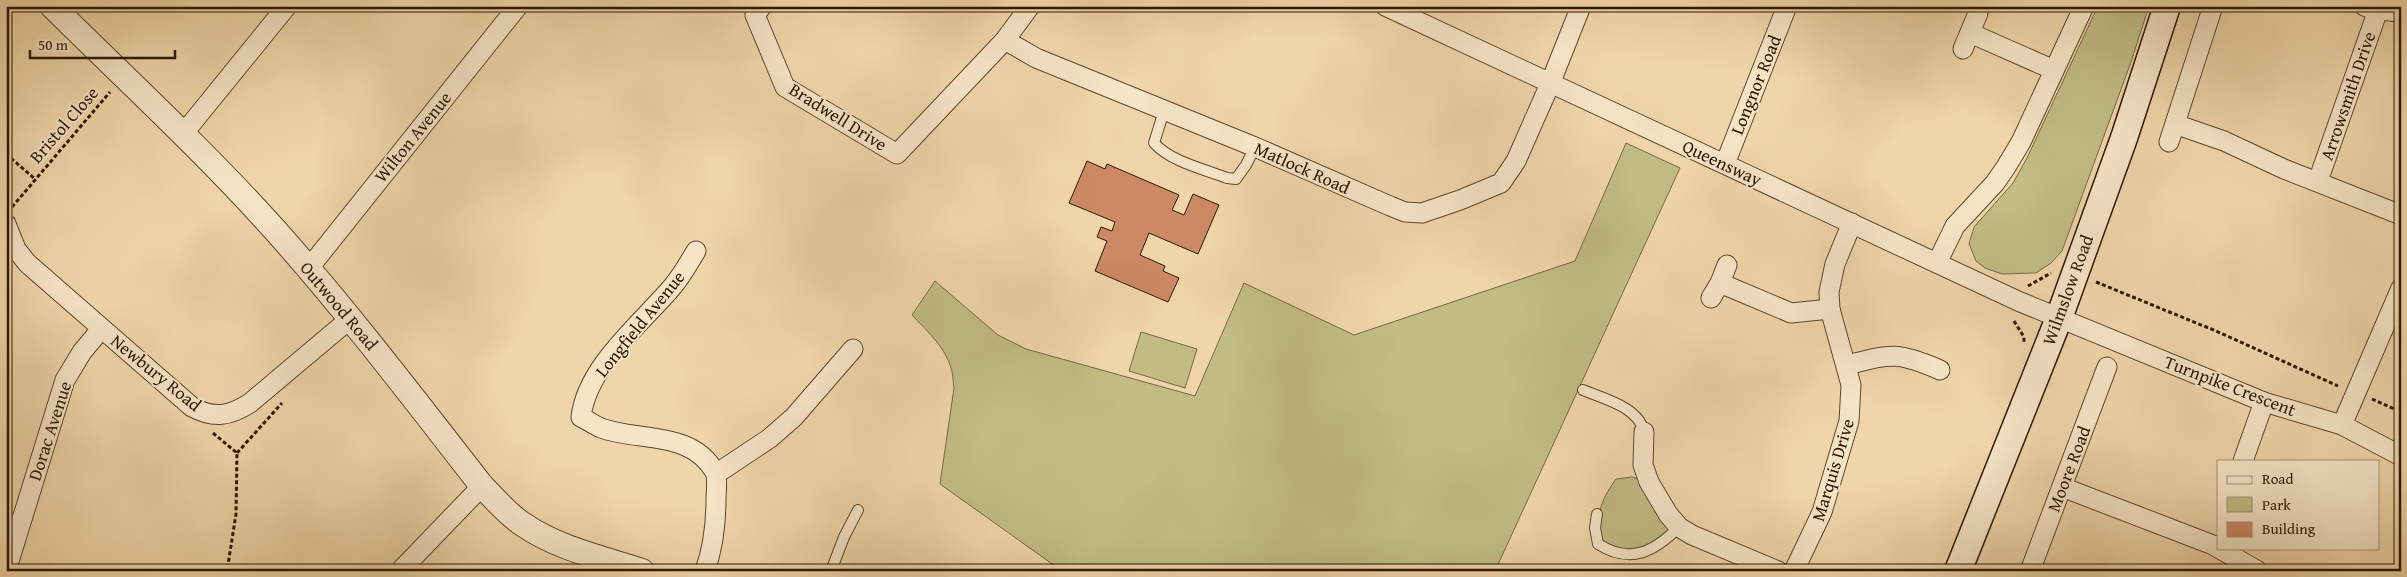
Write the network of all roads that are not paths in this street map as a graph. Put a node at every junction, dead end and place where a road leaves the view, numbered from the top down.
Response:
1 (52, 6) edge
2 (287, 6) edge
3 (518, 6) edge
4 (762, 6) edge
5 (1030, 6) edge
6 (1385, 6) edge
7 (1581, 6) edge
8 (1787, 6) edge
9 (2084, 6) edge
10 (2167, 6) edge
11 (2213, 6) edge
12 (2371, 8) edge
13 (2401, 12) edge
14 (1978, 13) dead end
15 (1005, 40) junction
16 (2054, 70) junction
17 (1550, 84) junction
18 (1160, 119) junction
19 (2175, 124) junction
20 (183, 134) junction
21 (2169, 142) dead end
22 (1255, 147) junction
23 (1725, 164) junction
24 (2318, 181) junction
25 (2401, 215) edge
26 (6, 224) edge
27 (1852, 224) junction
28 (696, 251) dead end
29 (1937, 263) junction
30 (1727, 265) dead end
31 (309, 268) junction
32 (2401, 288) edge
33 (1830, 309) junction
34 (351, 318) junction
35 (2059, 318) junction
36 (101, 329) junction
37 (853, 349) dead end
38 (1846, 365) junction
39 (2107, 366) dead end
40 (1940, 370) dead end
41 (1583, 390) dead end
42 (2264, 402) junction
43 (2342, 425) junction
44 (1644, 432) joint
45 (2401, 456) edge
46 (2243, 460) edge
47 (716, 474) junction
48 (482, 486) junction
49 (2062, 487) junction
50 (858, 510) dead end
51 (1597, 514) dead end
52 (1679, 526) junction
53 (2216, 538) edge
54 (2231, 550) edge
55 (403, 570) edge
56 (6, 571) edge
57 (642, 571) edge
58 (705, 571) edge
59 (832, 571) edge
60 (1778, 571) edge
61 (1794, 571) edge
62 (1958, 571) edge
63 (2030, 571) edge
64 (2258, 571) edge

1 - 20 street, Outwood Road
2 - 20 street
3 - 31 street, Wilton Avenue
4 - 15 street, Bradwell Drive
5 - 15 street, Bradwell Drive
6 - 17 street, Queensway
7 - 17 street, Matlock Road
8 - 23 street, Longnor Road
9 - 16 street
10 - 35 main road, Wilmslow Road
11 - 19 street
12 - 13 street
12 - 24 street, Arrowsmith Drive
14 - 16 street
15 - 18 street, Matlock Road
16 - 29 street
17 - 22 street, Matlock Road
17 - 23 street, Queensway
18 - 22 street, Matlock Road
18 - 22 lane
19 - 21 street
19 - 24 street
20 - 31 street, Outwood Road
23 - 27 street, Queensway
24 - 25 street
26 - 36 street, Newbury Road
27 - 29 street, Queensway
27 - 33 street, Marquis Drive
28 - 47 street, Longfield Avenue
29 - 35 street, Queensway
30 - 33 street
31 - 34 street, Outwood Road
32 - 43 street
33 - 38 street, Marquis Drive
34 - 36 street, Newbury Road
34 - 48 street, Outwood Road
35 - 42 street, Turnpike Crescent
35 - 62 main road, Wilmslow Road
36 - 56 street, Dorac Avenue
37 - 47 street
38 - 40 street
38 - 61 street, Marquis Drive
39 - 49 street, Moore Road
41 - 44 lane
42 - 43 street, Turnpike Crescent
42 - 46 street
43 - 45 street, Turnpike Crescent
44 - 52 street
47 - 58 street
48 - 55 street
48 - 57 street, Outwood Road
49 - 53 street
49 - 63 street, Moore Road
50 - 59 lane
51 - 52 lane
52 - 60 street
54 - 64 street

